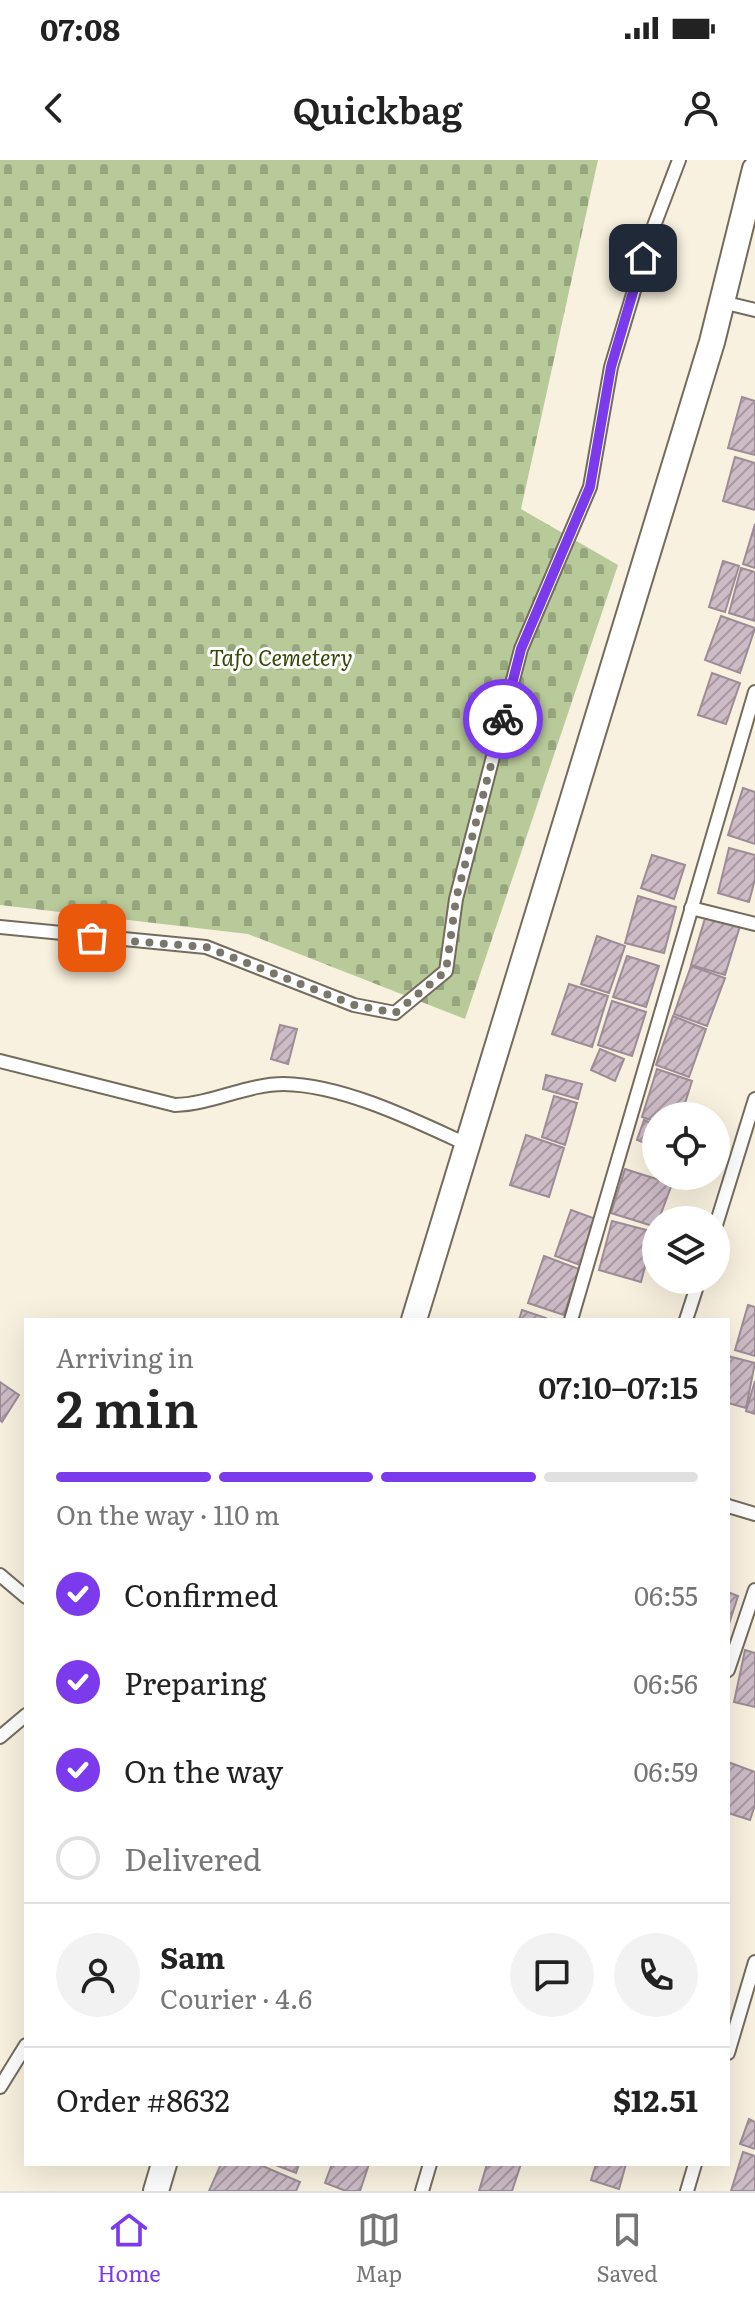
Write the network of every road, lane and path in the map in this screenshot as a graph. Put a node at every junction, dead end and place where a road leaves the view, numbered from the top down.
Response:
1 (679, 160) edge
2 (755, 169) edge
3 (722, 302) junction
4 (755, 310) edge
5 (755, 692) edge
6 (691, 908) junction
7 (755, 924) edge
8 (0, 927) edge
9 (0, 1061) edge
10 (755, 1099) edge
11 (466, 1144) junction
12 (722, 1206) edge
13 (694, 1294) edge
14 (415, 1318) edge
15 (572, 1318) edge
16 (687, 1318) edge
17 (730, 1507) edge
18 (755, 1514) edge
19 (0, 1575) edge
20 (755, 1590) edge
21 (24, 1595) edge
22 (730, 1664) edge
23 (24, 1717) edge
24 (0, 1737) edge
25 (755, 1962) edge
26 (730, 2046) edge
27 (24, 2048) edge
28 (0, 2087) edge
29 (163, 2166) edge
30 (429, 2166) edge
31 (694, 2166) edge
32 (156, 2191) edge
33 (422, 2191) edge
34 (687, 2191) edge

1 - 8 lane
2 - 3 street
3 - 4 lane
3 - 11 street
5 - 6 lane
6 - 7 lane
6 - 15 lane
9 - 11 lane
10 - 12 lane
11 - 14 street
13 - 16 lane
17 - 18 lane
19 - 21 lane
20 - 22 lane
23 - 24 lane
25 - 26 lane
27 - 28 lane
29 - 32 street
30 - 33 lane
31 - 34 lane

